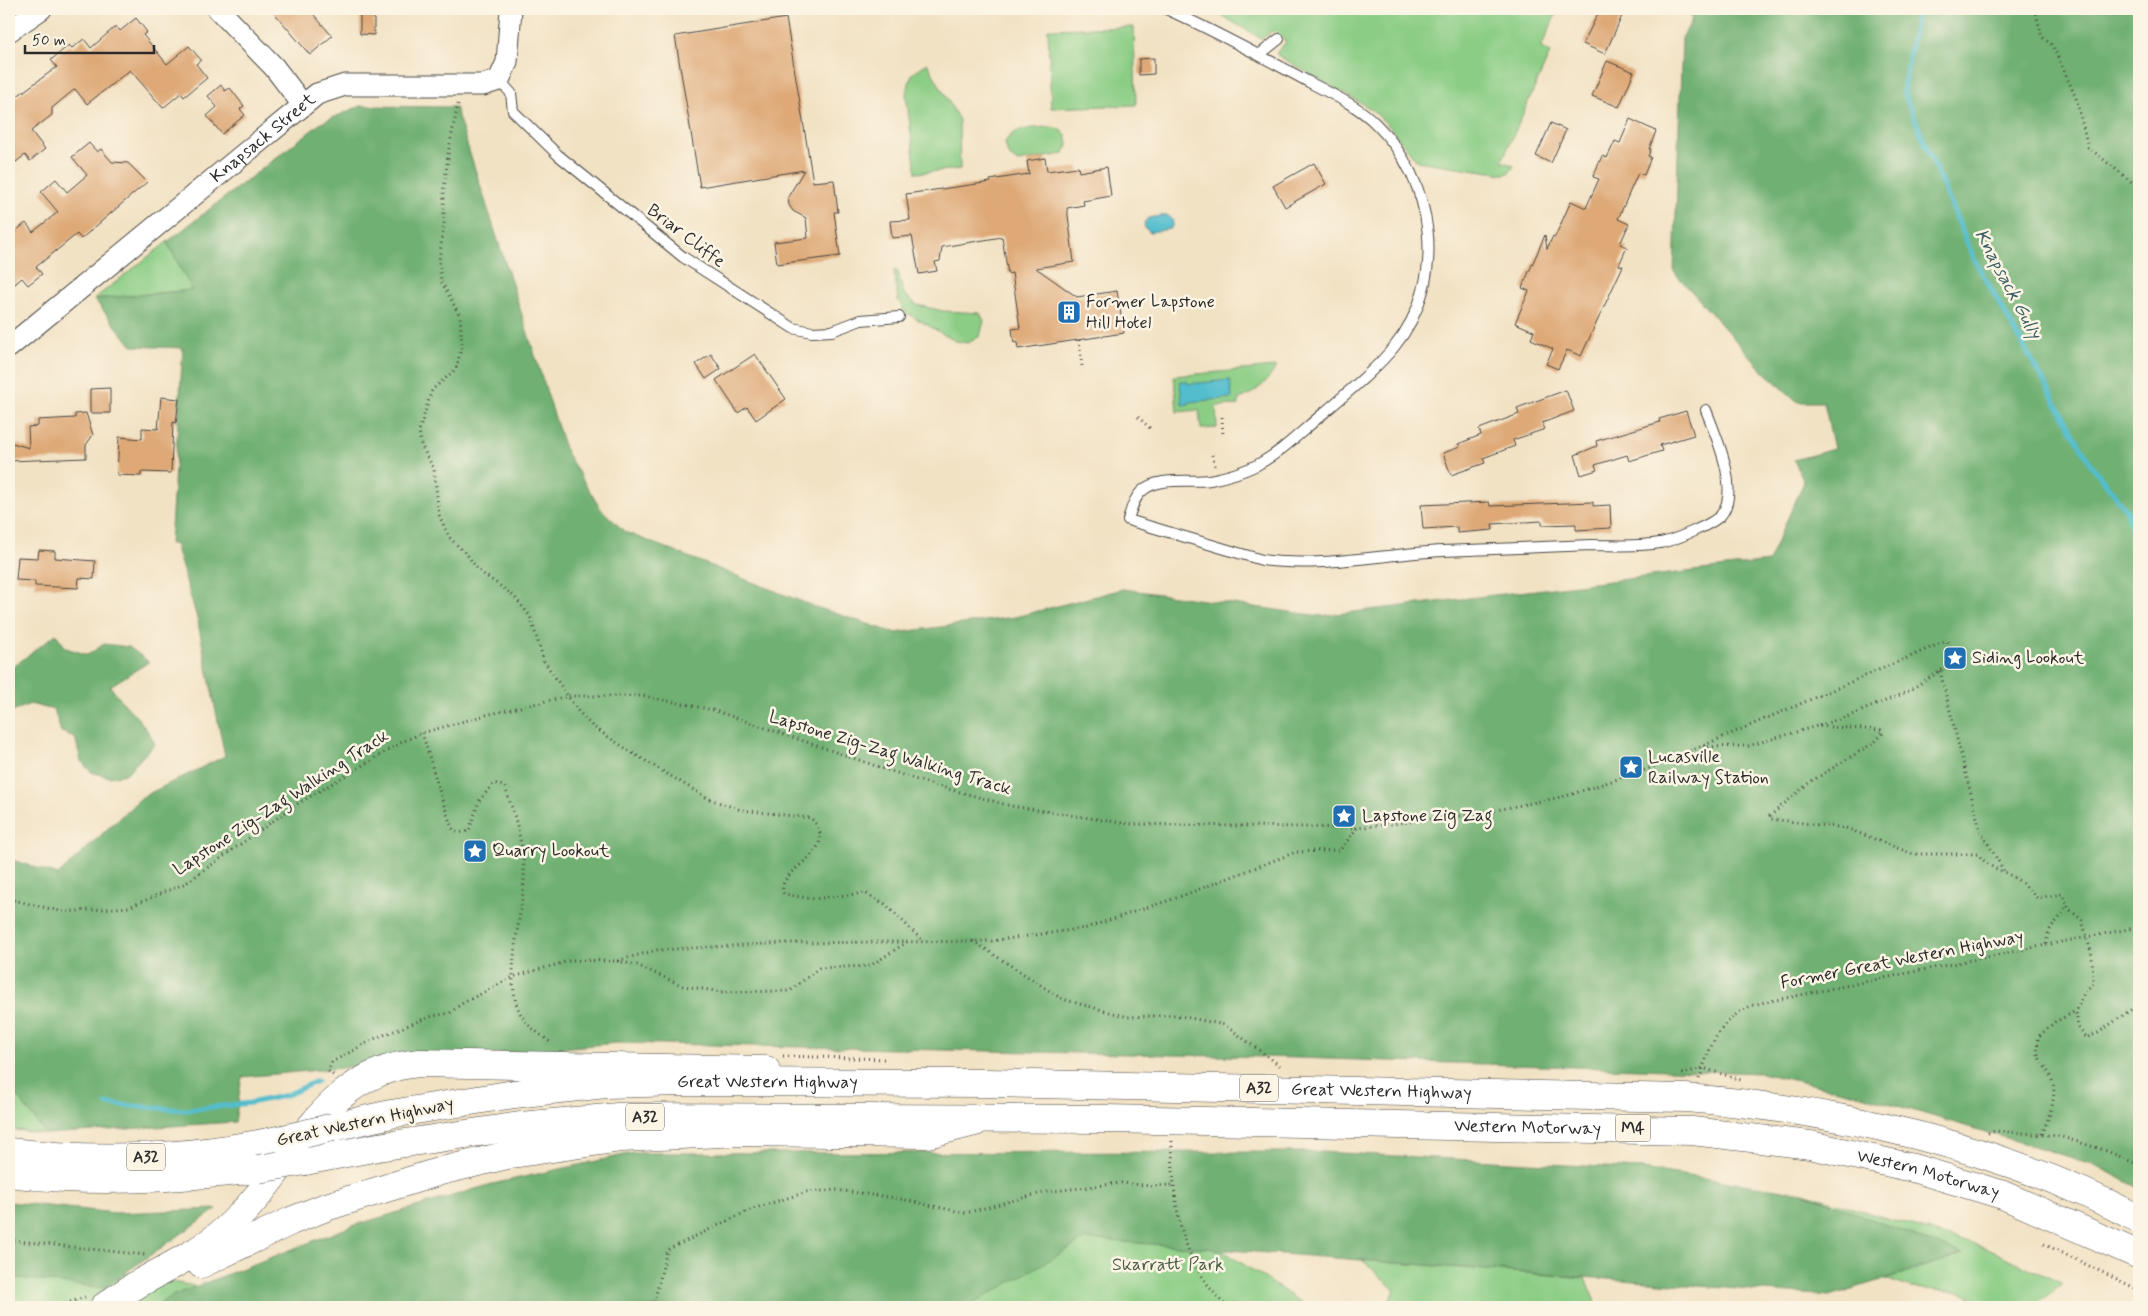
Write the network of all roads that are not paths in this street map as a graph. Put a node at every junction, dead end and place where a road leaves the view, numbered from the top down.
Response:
1 (41, 9) edge
2 (220, 9) edge
3 (511, 9) edge
4 (1166, 9) edge
5 (9, 31) edge
6 (1279, 39) dead end
7 (1259, 55) junction
8 (499, 80) junction
9 (303, 105) junction
10 (899, 317) dead end
11 (9, 347) edge
12 (1706, 410) dead end
13 (987, 1083) junction
14 (1531, 1094) joint
15 (989, 1118) junction
16 (1106, 1119) joint
17 (9, 1152) edge
18 (9, 1174) edge
19 (2139, 1219) edge
20 (2139, 1255) edge
21 (102, 1305) edge

1 - 5 street
2 - 9 street
3 - 8 street
4 - 7 lane
6 - 7 lane
7 - 12 lane
8 - 9 street, Knapsack Street
8 - 10 lane, Briar Cliffe
9 - 11 street, Knapsack Street
13 - 14 main road, Great Western Highway / A32
13 - 17 main road, Great Western Highway / A32, bridge
13 - 21 main road
14 - 19 main road, Western Motorway / M4
15 - 16 main road, Great Western Highway / A32
15 - 18 main road, Great Western Highway / A32, bridge
15 - 21 main road
16 - 20 main road, Western Motorway / M4

